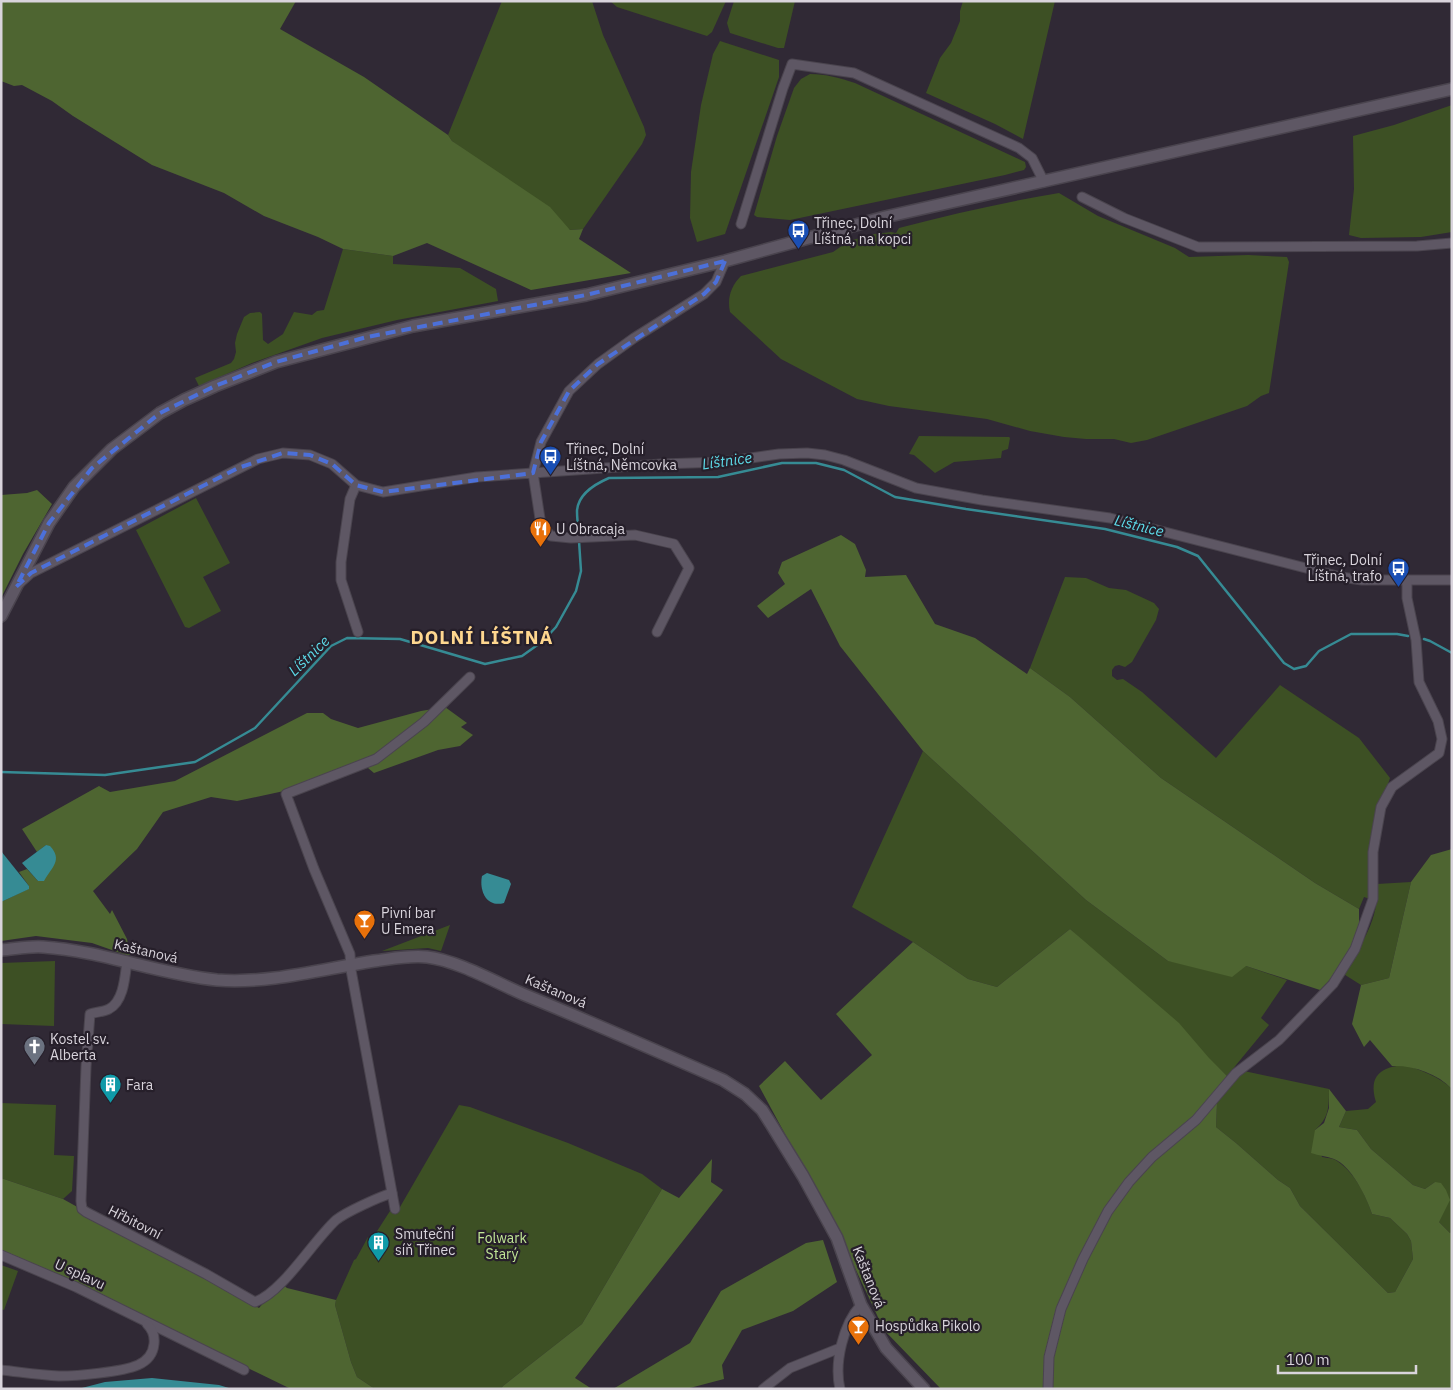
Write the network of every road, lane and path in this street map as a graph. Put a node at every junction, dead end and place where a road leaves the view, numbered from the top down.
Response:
1 (1452, 89) edge
2 (1044, 182) junction
3 (1082, 197) dead end
4 (741, 224) dead end
5 (1452, 243) edge
6 (725, 262) junction
7 (532, 473) junction
8 (356, 485) junction
9 (1452, 580) edge
10 (1408, 582) junction
11 (16, 587) junction
12 (1, 616) edge
13 (358, 632) dead end
14 (657, 632) dead end
15 (470, 677) dead end
16 (1, 950) edge
17 (127, 962) junction
18 (350, 965) junction
19 (392, 1192) junction
20 (395, 1209) dead end
21 (1, 1255) edge
22 (861, 1305) junction
23 (145, 1322) junction
24 (840, 1348) junction
25 (1, 1370) edge
26 (244, 1370) dead end
27 (763, 1389) edge
28 (840, 1389) edge
29 (924, 1389) edge
30 (1048, 1389) edge

1 - 2 street
2 - 4 street
2 - 6 street
3 - 5 street
6 - 7 street
6 - 11 street
7 - 8 street
7 - 10 street
7 - 14 street
8 - 11 street
8 - 13 street
9 - 10 street
10 - 30 street
11 - 12 street
15 - 18 street
16 - 17 street, Kaštanová
17 - 18 street, Kaštanová
17 - 19 street, Hřbitovní
18 - 19 street
18 - 22 street, Kaštanová
19 - 20 street
21 - 23 street, U splavu
22 - 24 street
22 - 29 street, Kaštanová
23 - 25 street
23 - 26 street, U splavu
24 - 27 street
24 - 28 street

